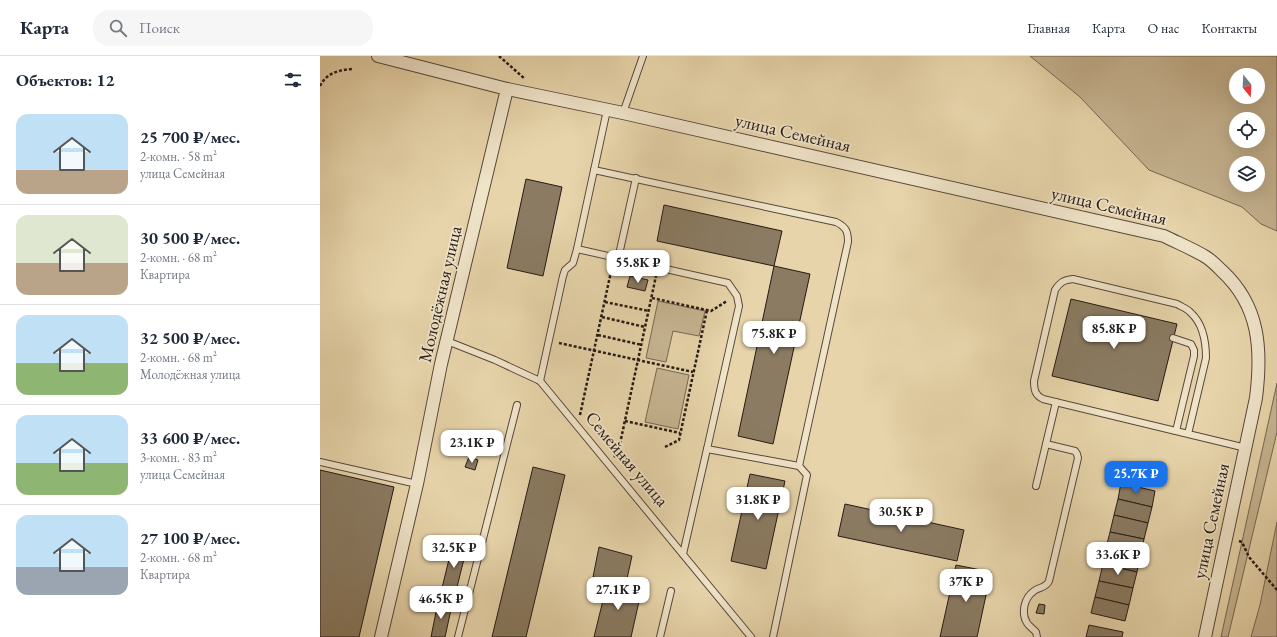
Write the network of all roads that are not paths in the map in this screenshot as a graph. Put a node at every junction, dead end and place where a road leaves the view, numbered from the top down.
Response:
1 (378, 56) edge
2 (643, 56) edge
3 (507, 89) junction
4 (607, 110) junction
5 (623, 113) junction
6 (594, 170) junction
7 (636, 178) junction
8 (577, 249) junction
9 (616, 258) junction
10 (1173, 338) dead end
11 (447, 342) junction
12 (540, 381) junction
13 (1056, 402) junction
14 (517, 405) dead end
15 (1176, 431) junction
16 (1188, 434) junction
17 (1046, 444) junction
18 (1245, 448) junction
19 (707, 449) junction
20 (320, 462) edge
21 (799, 466) junction
22 (417, 484) junction
23 (1036, 486) dead end
24 (683, 554) junction
25 (671, 592) dead end
26 (381, 637) edge
27 (458, 637) edge
28 (660, 637) edge
29 (751, 637) edge
30 (773, 637) edge
31 (1037, 637) edge
32 (1204, 637) edge

1 - 3 street
2 - 5 lane
3 - 4 street
3 - 11 street, Молодёжная улица
4 - 5 street, улица Семейная
4 - 6 lane
5 - 18 street, улица Семейная
6 - 7 lane
6 - 8 lane
7 - 9 lane
7 - 21 lane
8 - 9 lane
8 - 12 lane
9 - 19 lane
10 - 15 lane
11 - 12 lane, Семейная улица
11 - 22 street, Молодёжная улица
12 - 24 lane, Семейная улица
13 - 15 lane
13 - 16 lane
13 - 17 lane
14 - 27 lane
15 - 16 lane
16 - 18 lane
17 - 23 lane
17 - 31 lane
18 - 32 street, улица Семейная
19 - 21 lane
19 - 24 lane
20 - 22 lane
21 - 30 lane
22 - 26 street, Молодёжная улица
24 - 29 lane, Семейная улица
25 - 28 lane

